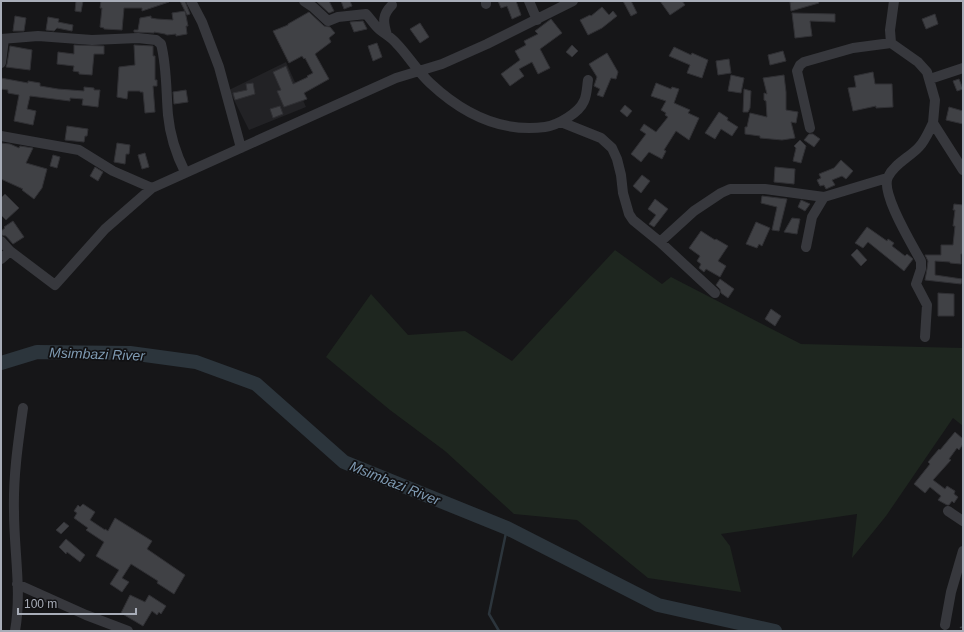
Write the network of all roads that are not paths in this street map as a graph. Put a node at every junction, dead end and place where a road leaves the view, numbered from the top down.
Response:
1 (191, 1) edge
2 (304, 1) edge
3 (529, 1) edge
4 (573, 1) edge
5 (894, 1) edge
6 (392, 5) dead end
7 (537, 20) junction
8 (387, 35) junction
9 (3, 39) edge
10 (891, 43) junction
11 (1, 63) edge
12 (963, 68) edge
13 (420, 71) junction
14 (930, 79) junction
15 (588, 80) dead end
16 (561, 122) junction
17 (933, 123) junction
18 (810, 128) dead end
19 (1, 136) edge
20 (241, 148) junction
21 (963, 170) edge
22 (185, 172) junction
23 (887, 178) junction
24 (152, 188) junction
25 (824, 197) junction
26 (1, 241) edge
27 (660, 242) junction
28 (806, 246) dead end
29 (10, 251) junction
30 (1, 259) edge
31 (715, 293) dead end
32 (925, 337) dead end
33 (23, 408) dead end
34 (948, 512) dead end
35 (963, 520) edge
36 (963, 551) edge
37 (17, 584) junction
38 (945, 625) dead end
39 (108, 628) edge
40 (15, 631) edge
41 (128, 631) edge

1 - 20 street
2 - 8 street
3 - 7 street
4 - 7 street
5 - 10 street
6 - 8 street
7 - 13 street
8 - 13 street
9 - 11 street
9 - 22 street
10 - 14 street
10 - 18 street
12 - 14 street
13 - 16 street
13 - 20 street
14 - 17 street
15 - 16 street
16 - 27 street
17 - 21 street
17 - 23 street
19 - 24 street
20 - 22 street
22 - 24 street
23 - 25 street
23 - 32 street
24 - 29 street
25 - 27 street
25 - 28 street
26 - 29 street
27 - 31 street
29 - 30 street
33 - 37 street
34 - 35 street
36 - 38 street
37 - 39 street
37 - 40 street
39 - 41 street

